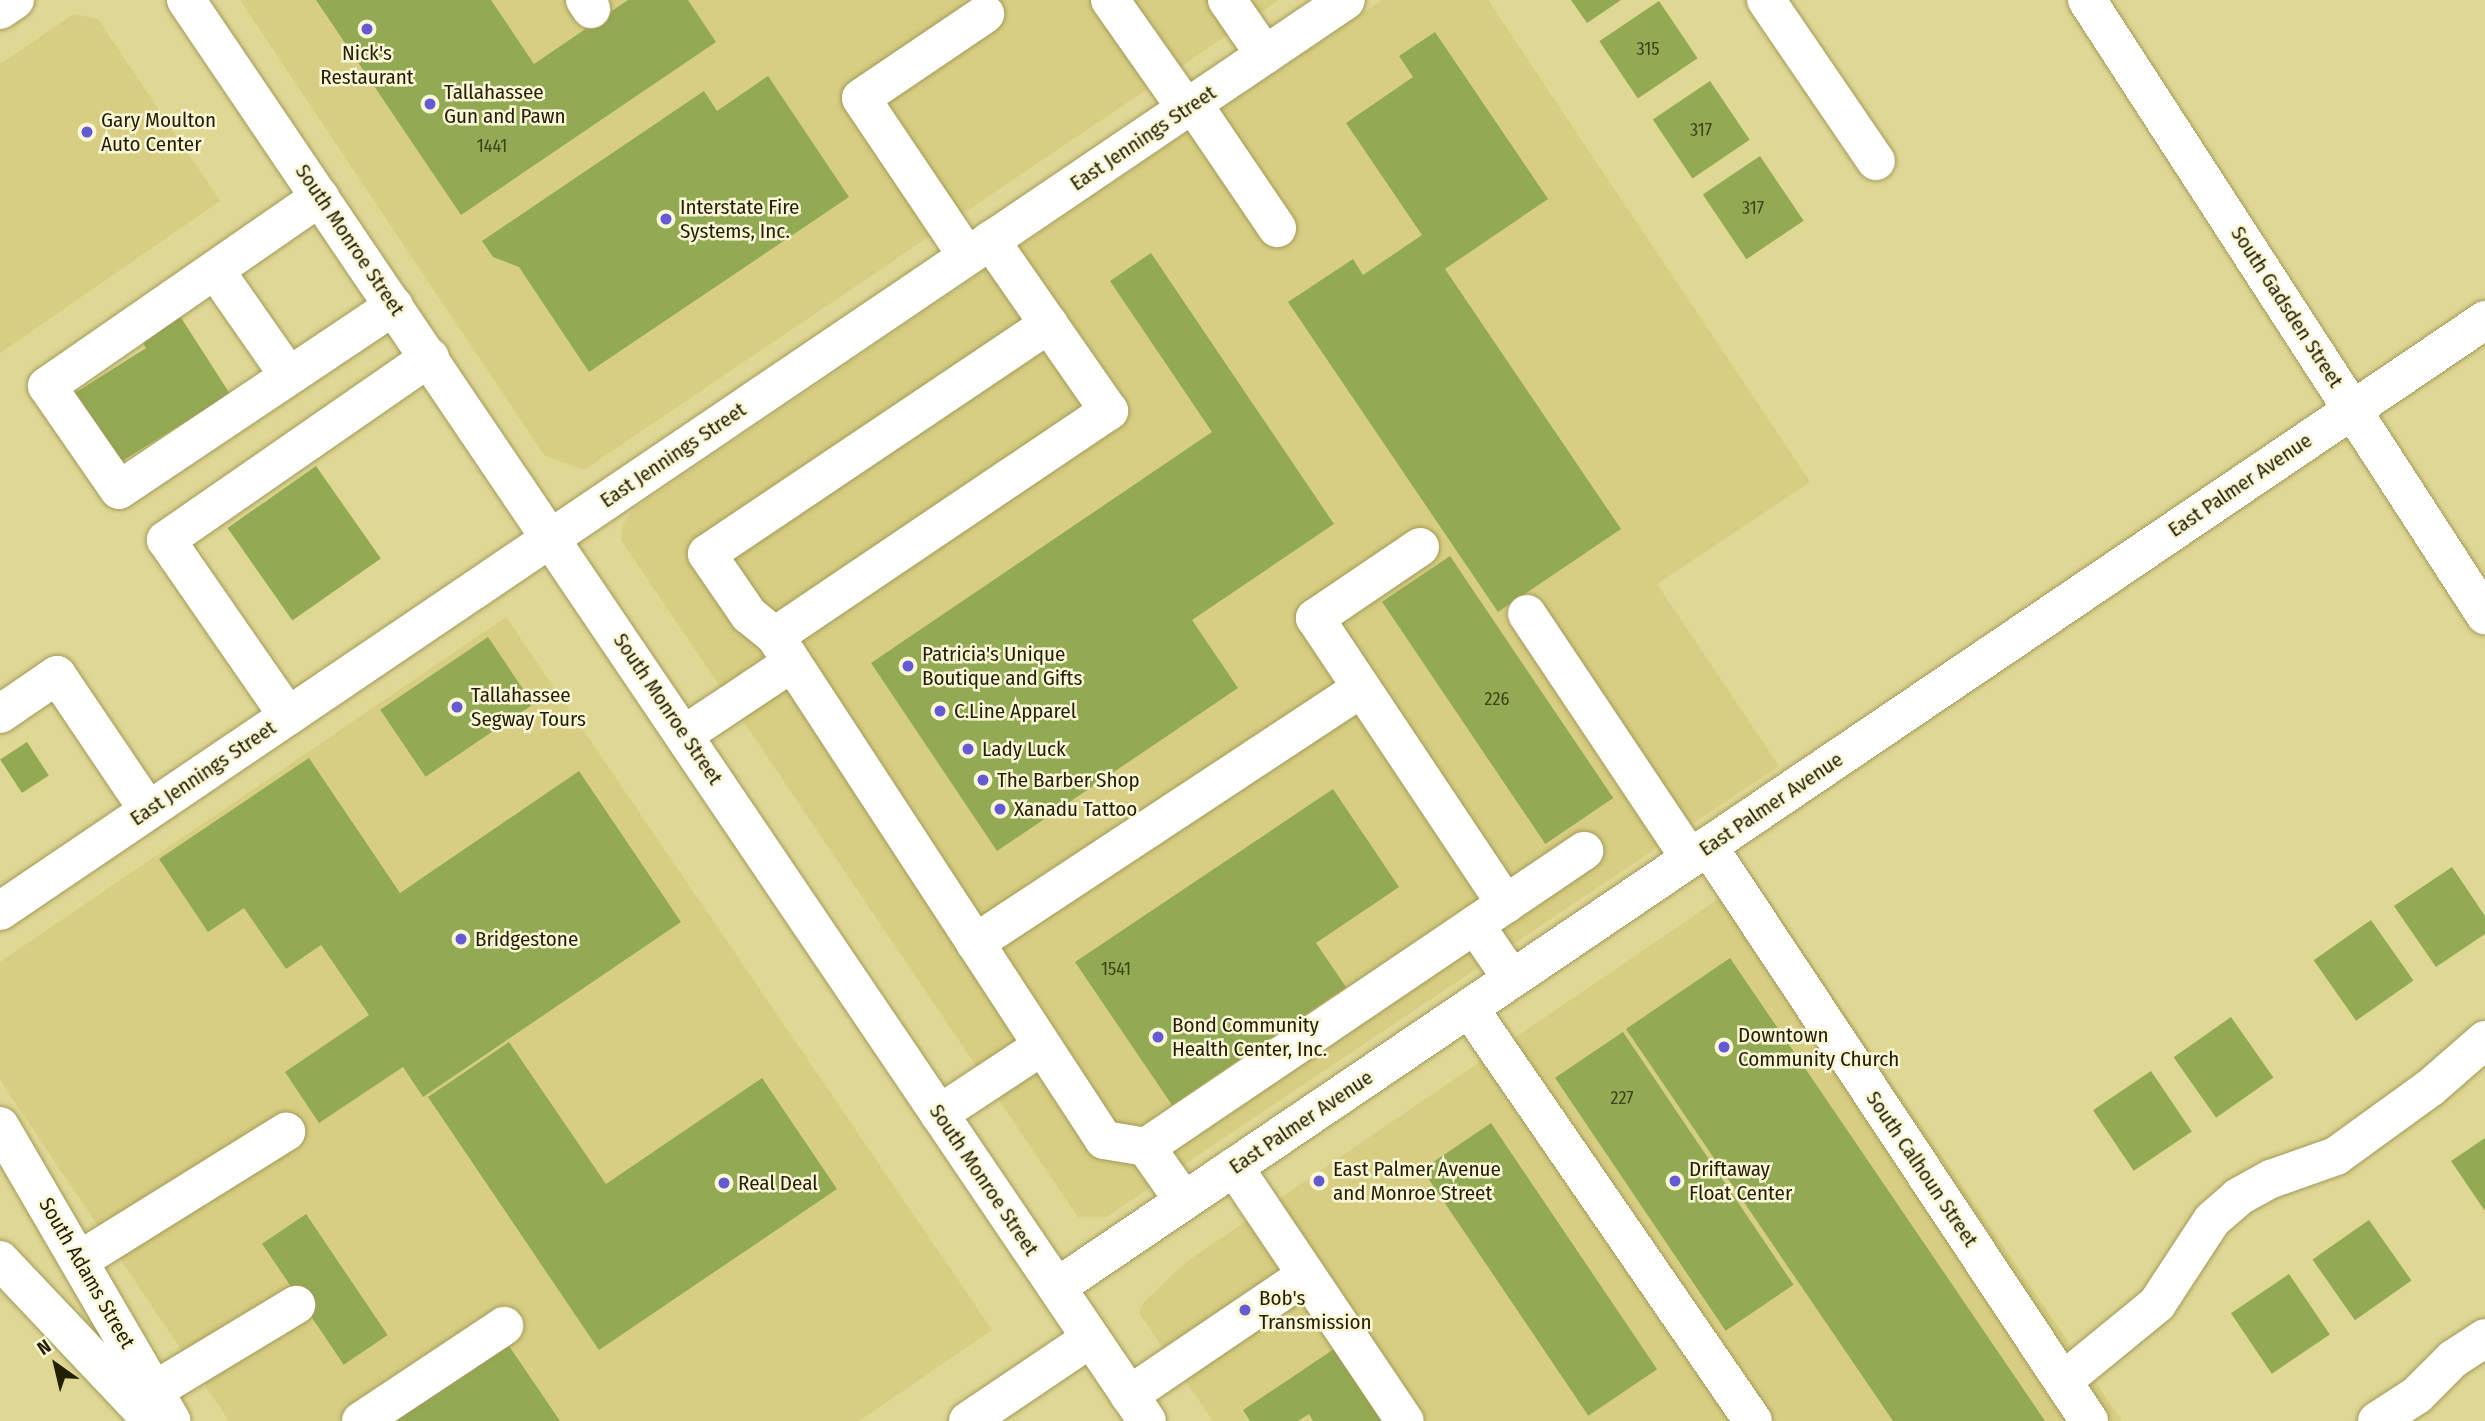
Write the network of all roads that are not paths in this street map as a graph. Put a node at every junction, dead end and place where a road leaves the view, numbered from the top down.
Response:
1 (15, 0) edge
2 (186, 0) edge
3 (1110, 0) edge
4 (1227, 0) edge
5 (1346, 0) edge
6 (1766, 0) edge
7 (2087, 0) edge
8 (0, 10) edge
9 (985, 14) dead end
10 (1265, 55) junction
11 (1189, 106) junction
12 (1876, 161) dead end
13 (320, 197) junction
14 (1277, 228) dead end
15 (978, 248) junction
16 (215, 270) junction
17 (394, 306) junction
18 (2485, 320) edge
19 (1049, 324) junction
20 (430, 357) junction
21 (289, 376) junction
22 (2353, 408) junction
23 (552, 537) junction
24 (1420, 547) dead end
25 (1527, 614) dead end
26 (2485, 615) edge
27 (784, 649) junction
28 (1361, 688) junction
29 (0, 714) edge
30 (288, 716) junction
31 (685, 734) junction
32 (148, 810) junction
33 (1584, 851) dead end
34 (1699, 852) junction
35 (0, 911) edge
36 (1490, 915) junction
37 (975, 943) junction
38 (1512, 979) junction
39 (1469, 1008) junction
40 (2485, 1040) edge
41 (1042, 1046) junction
42 (939, 1114) junction
43 (0, 1126) edge
44 (286, 1132) dead end
45 (1146, 1147) junction
46 (1234, 1167) junction
47 (1184, 1201) junction
48 (80, 1259) junction
49 (0, 1260) edge
50 (1306, 1275) junction
51 (1057, 1287) junction
52 (296, 1305) dead end
53 (504, 1326) dead end
54 (1091, 1338) junction
55 (2485, 1338) edge
56 (2063, 1381) junction
57 (1138, 1408) edge
58 (160, 1411) edge
59 (361, 1421) edge
60 (968, 1421) edge
61 (1405, 1421) edge
62 (1753, 1421) edge
63 (2090, 1421) edge
64 (2376, 1421) edge

1 - 8 street
2 - 13 street, South Monroe Street
3 - 11 street
4 - 10 street
5 - 10 street, East Jennings Street
6 - 12 street
7 - 22 street, South Gadsden Street
9 - 15 street
10 - 11 street, East Jennings Street
11 - 14 street
11 - 15 street, East Jennings Street
13 - 16 street
13 - 17 street, South Monroe Street
15 - 19 street
15 - 23 street, East Jennings Street
16 - 21 street
16 - 21 street
17 - 20 street, South Monroe Street
17 - 21 street
18 - 22 street, East Palmer Avenue
19 - 27 street
19 - 27 street
20 - 23 street, South Monroe Street
20 - 30 street
22 - 26 street, South Gadsden Street
22 - 34 street, East Palmer Avenue
23 - 30 street, East Jennings Street
23 - 31 street, South Monroe Street
24 - 28 street
25 - 34 street, South Calhoun Street
27 - 31 street
27 - 37 street
28 - 36 street
28 - 37 street
29 - 32 street
30 - 32 street, East Jennings Street
31 - 42 street, South Monroe Street
32 - 35 street, East Jennings Street
33 - 36 street
34 - 38 street, East Palmer Avenue
34 - 56 street, South Calhoun Street
36 - 38 street
36 - 45 street
37 - 41 street
38 - 39 street, East Palmer Avenue
39 - 46 street, East Palmer Avenue
39 - 62 street
40 - 56 street
41 - 42 street
41 - 45 street
42 - 51 street, South Monroe Street
43 - 48 street, South Adams Street
44 - 48 street
45 - 47 street
46 - 47 street, East Palmer Avenue
46 - 50 street
47 - 51 street, East Palmer Avenue
48 - 58 street, South Adams Street
49 - 58 street
50 - 57 street
50 - 61 street
51 - 54 street, South Monroe Street
52 - 58 street
53 - 59 street
54 - 57 street, South Monroe Street
54 - 60 street
55 - 64 street
56 - 63 street, South Calhoun Street

